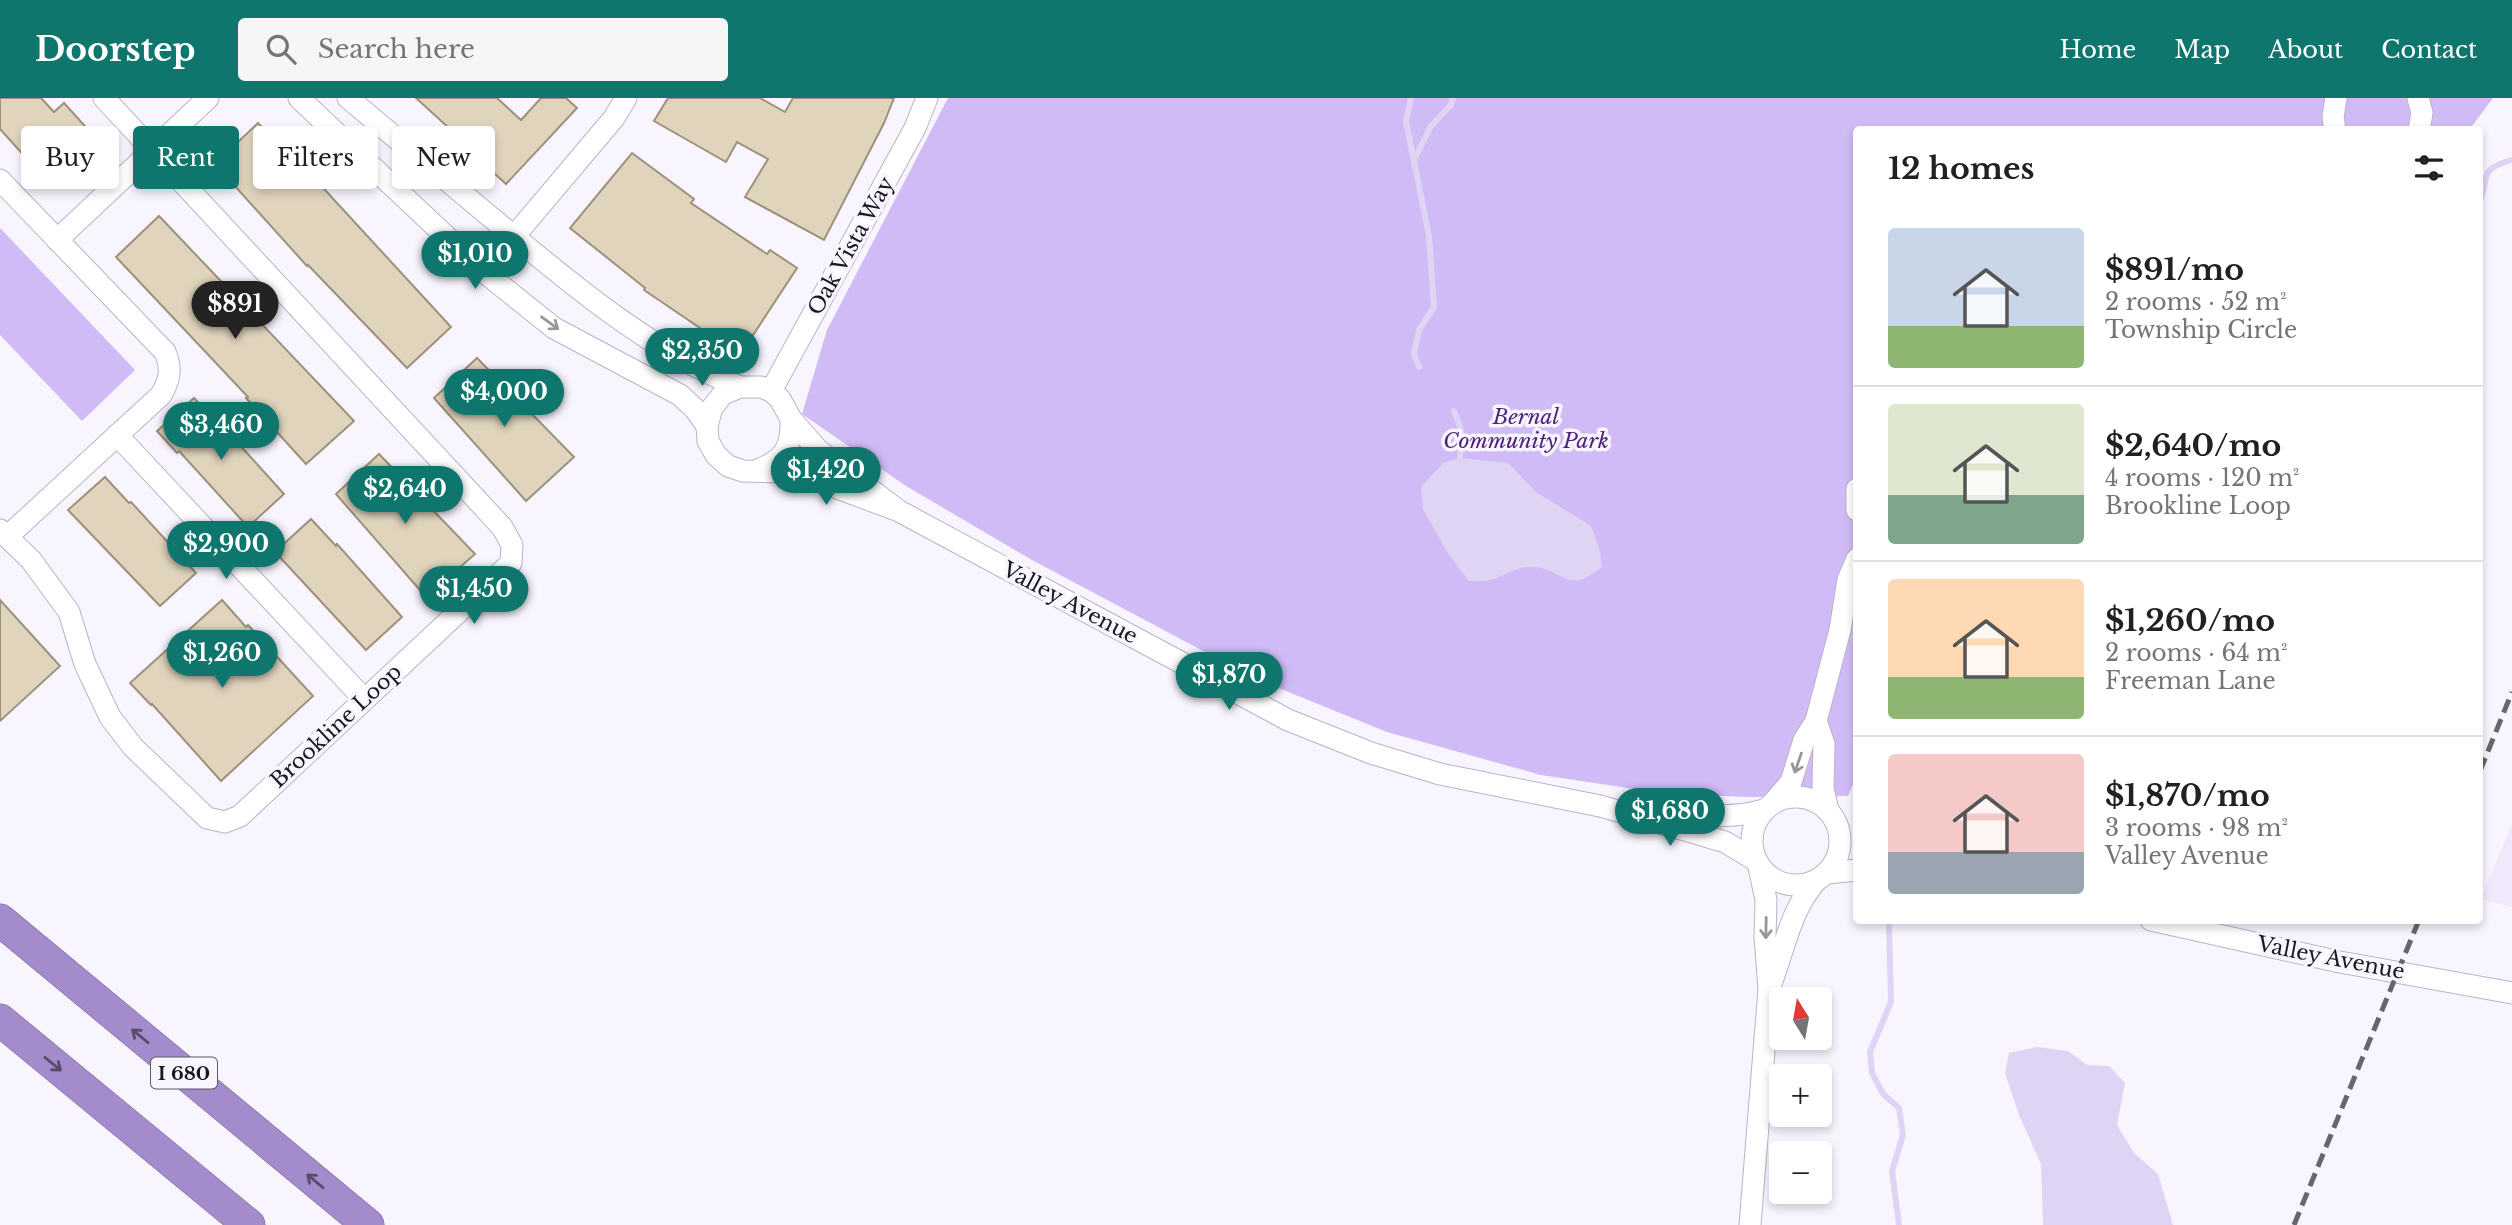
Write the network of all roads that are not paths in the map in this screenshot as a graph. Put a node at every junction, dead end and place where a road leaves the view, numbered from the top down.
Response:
1 (104, 98) edge
2 (208, 98) edge
3 (299, 98) edge
4 (348, 98) edge
5 (626, 98) edge
6 (927, 98) edge
7 (2418, 98) edge
8 (178, 126) edge
9 (2420, 126) edge
10 (133, 129) edge
11 (133, 169) edge
12 (0, 180) edge
13 (189, 189) edge
14 (514, 237) junction
15 (57, 240) junction
16 (484, 272) junction
17 (740, 387) junction
18 (771, 391) junction
19 (791, 419) junction
20 (706, 426) junction
21 (117, 435) junction
22 (758, 470) junction
23 (899, 511) junction
24 (4, 533) edge
25 (1853, 568) edge
26 (1853, 610) edge
27 (1840, 630) junction
28 (364, 699) junction
29 (1816, 720) junction
30 (1600, 806) junction
31 (1769, 806) junction
32 (1833, 817) junction
33 (1853, 837) edge
34 (1757, 863) junction
35 (1853, 871) edge
36 (1821, 877) junction
37 (0, 920) edge
38 (2169, 924) edge
39 (1770, 987) edge
40 (1769, 989) joint
41 (2512, 993) edge
42 (0, 1020) edge
43 (249, 1225) edge
44 (368, 1225) edge
45 (1750, 1225) edge

1 - 10 street, Brookline Loop
2 - 8 street
3 - 16 street, Valley Avenue
4 - 14 street
5 - 14 street
6 - 18 street, Oak Vista Way
7 - 9 street
11 - 15 street
12 - 15 street
13 - 28 street, Brookline Loop
14 - 16 street
14 - 17 street
15 - 21 street
16 -> 20 street, Valley Avenue
17 - 18 street
17 - 20 street
18 - 19 street, Valley Avenue
19 - 22 street
19 - 23 street, Valley Avenue
20 - 22 street, Valley Avenue
21 - 24 street
21 - 28 street
22 - 23 street, Valley Avenue
23 - 30 street, Valley Avenue
24 - 28 street, Brookline Loop
25 - 27 street
26 - 27 street
27 - 29 street
29 -> 31 street
29 - 32 street
30 - 31 street, Valley Avenue
30 - 34 street, Valley Avenue
31 - 32 street
31 - 34 street
32 - 33 street
32 - 36 street
34 - 36 street
34 -> 40 street
35 - 36 street
36 - 39 street
44 -> 37 highway, I 680
38 - 41 street, Valley Avenue
40 - 45 street
42 -> 43 highway

